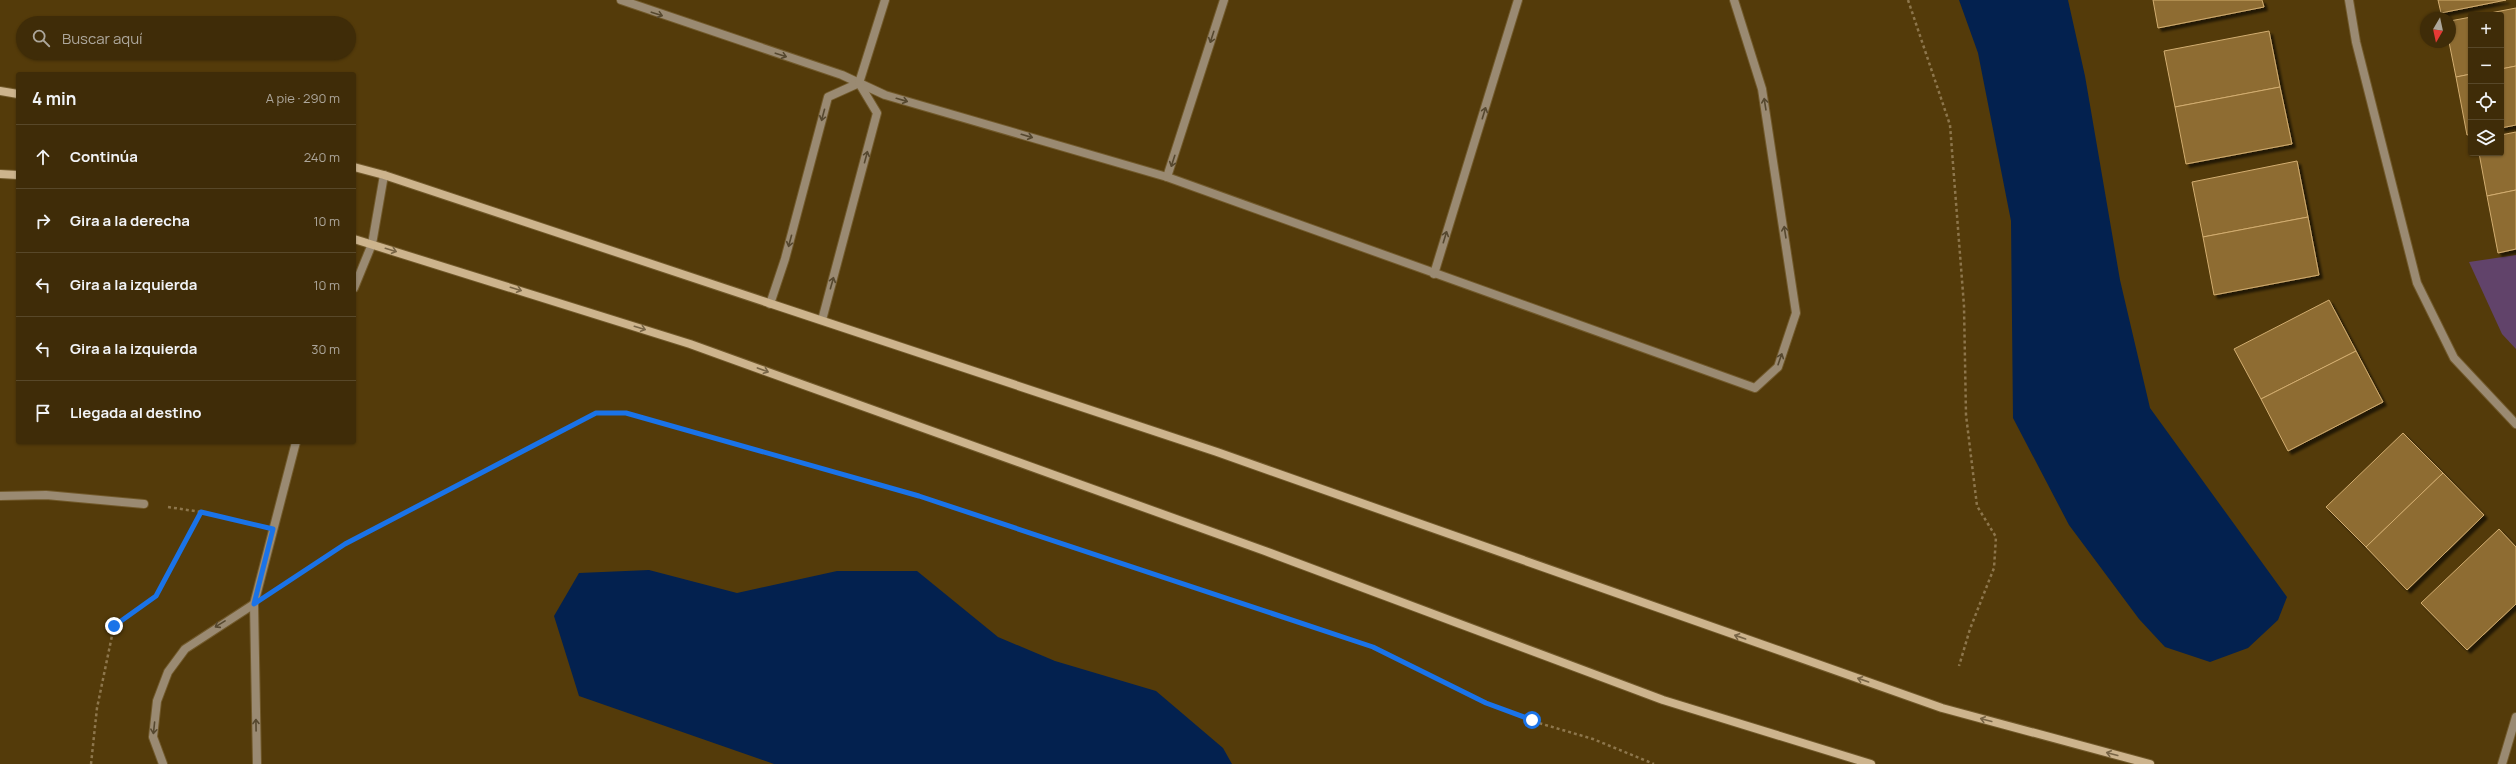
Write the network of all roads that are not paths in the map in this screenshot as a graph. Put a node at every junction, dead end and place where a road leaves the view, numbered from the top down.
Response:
1 (621, 0) edge
2 (885, 0) edge
3 (1224, 0) edge
4 (1518, 0) edge
5 (1734, 0) edge
6 (2349, 0) edge
7 (859, 83) junction
8 (0, 91) edge
9 (16, 94) edge
10 (356, 168) edge
11 (0, 174) edge
12 (16, 175) edge
13 (384, 175) junction
14 (1167, 178) junction
15 (356, 240) edge
16 (372, 244) junction
17 (1434, 274) junction
18 (356, 283) edge
19 (770, 304) junction
20 (822, 320) junction
21 (2516, 424) edge
22 (295, 444) edge
23 (0, 496) edge
24 (144, 504) road end
25 (254, 604) junction
26 (2516, 717) edge
27 (163, 764) edge
28 (257, 764) edge
29 (1872, 764) edge
30 (2150, 764) edge
31 (2502, 764) edge

1 -> 7 street
2 - 7 street
3 -> 14 street
17 -> 4 street
17 -> 5 street
6 - 21 street
7 -> 14 street
7 -> 19 street
20 -> 7 street
8 - 9 street
10 - 13 street
11 - 12 street
13 - 16 street
13 - 19 street
14 - 17 street
15 - 16 street
16 - 18 street
16 -> 29 street
19 - 20 street
30 -> 20 street
22 - 25 street
23 - 24 street
25 -> 27 street
28 -> 25 street
26 - 31 street

